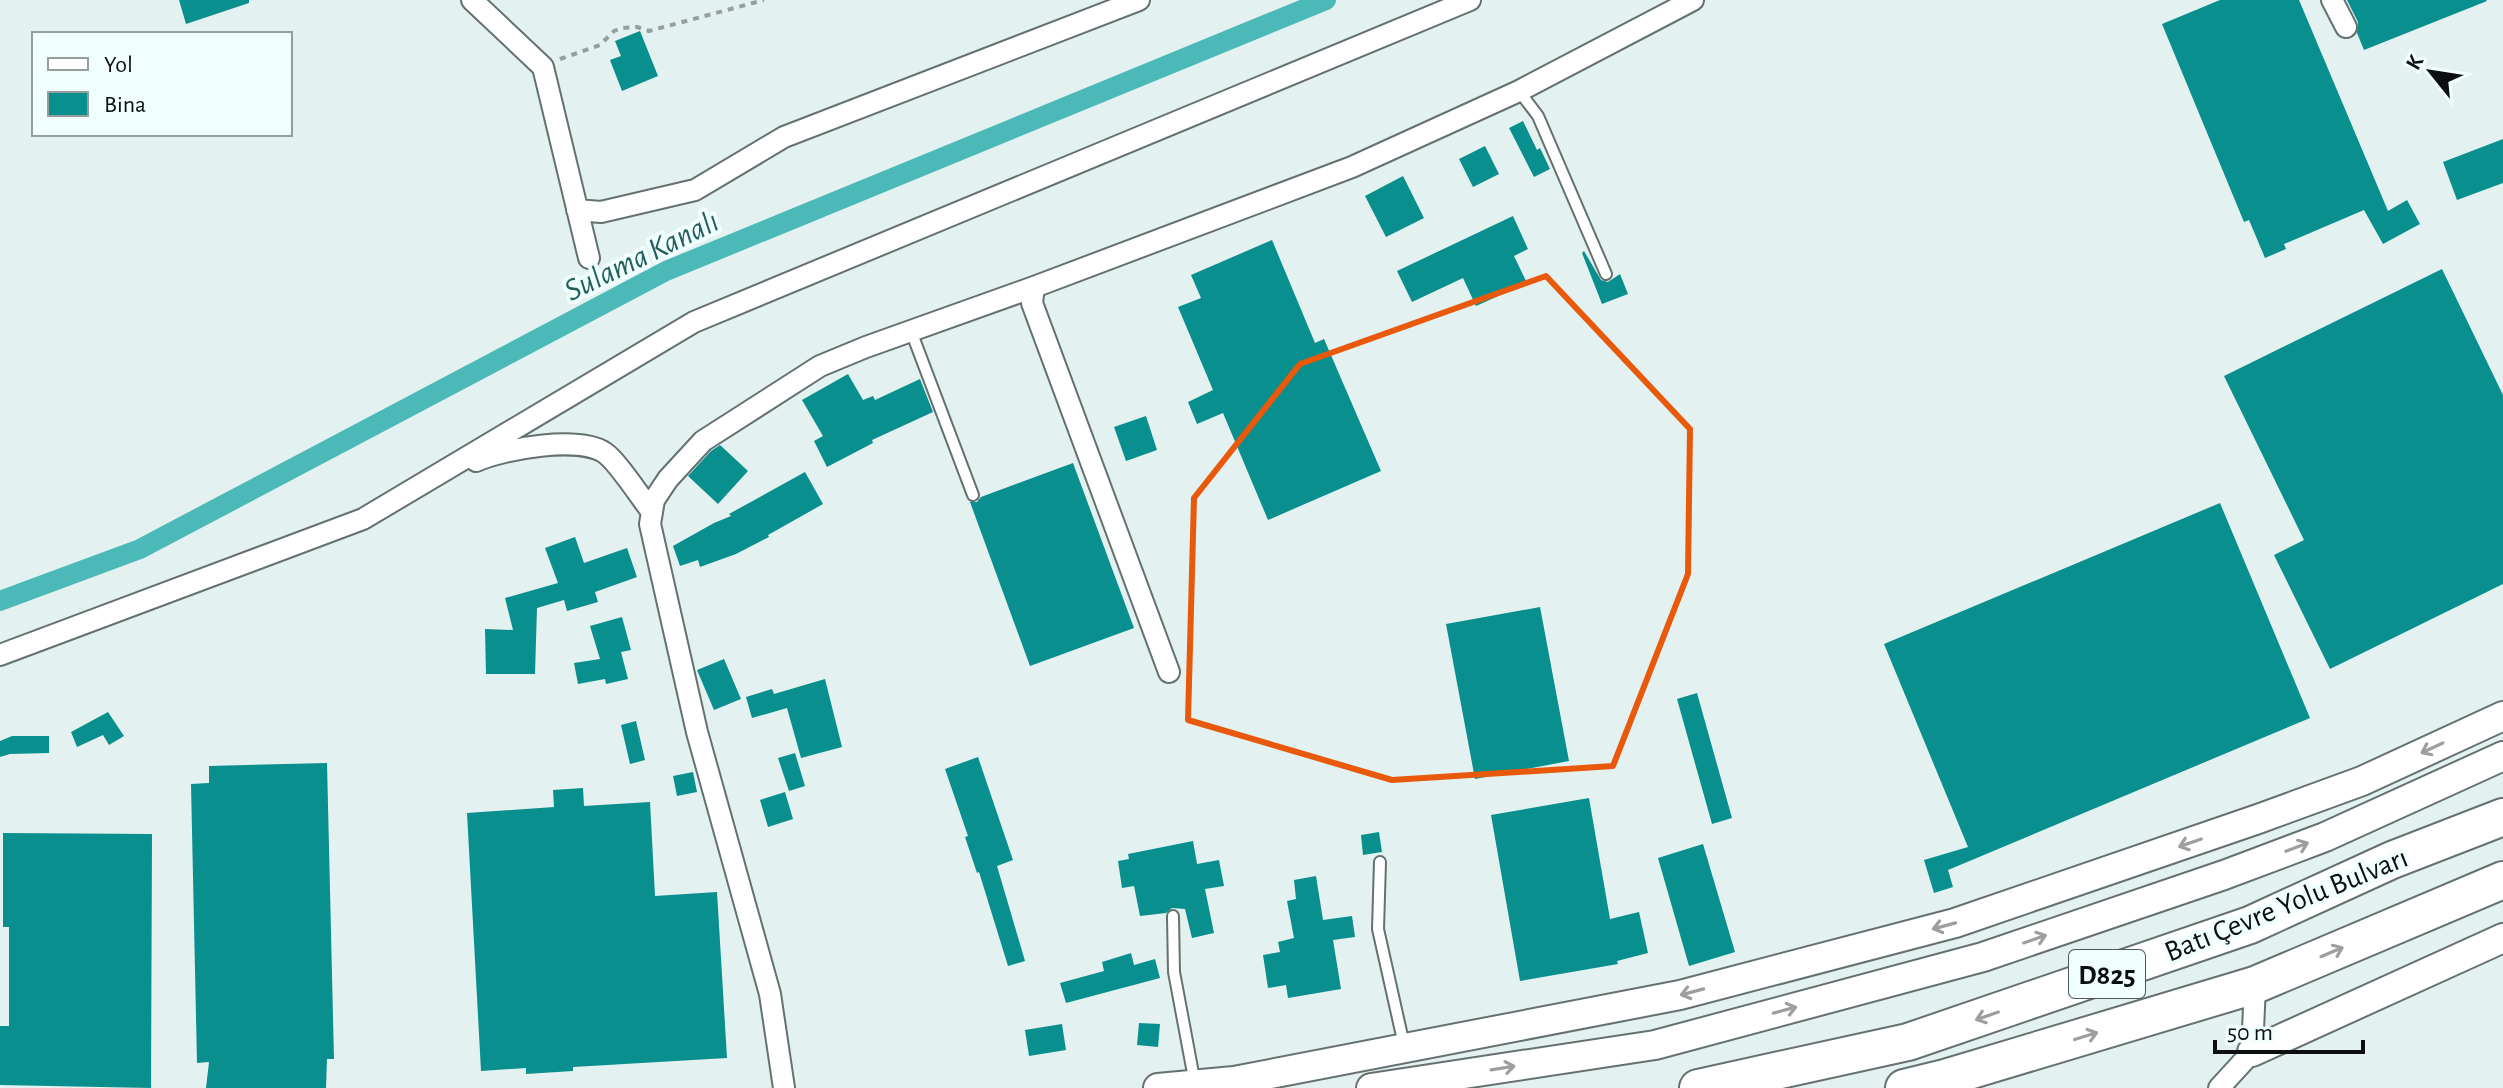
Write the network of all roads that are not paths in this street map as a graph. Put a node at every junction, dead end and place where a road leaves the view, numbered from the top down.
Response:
1 (472, 0) edge
2 (1139, 0) edge
3 (1470, 0) edge
4 (1693, 0) edge
5 (2332, 0) edge
6 (2346, 27) dead end
7 (1519, 91) junction
8 (577, 210) junction
9 (589, 258) dead end
10 (1606, 274) dead end
11 (1034, 287) junction
12 (911, 331) junction
13 (424, 483) junction
14 (973, 495) dead end
15 (652, 512) junction
16 (0, 655) edge
17 (1169, 672) dead end
18 (2503, 716) edge
19 (2503, 756) edge
20 (2503, 817) edge
21 (1380, 862) dead end
22 (2503, 880) edge
23 (1173, 916) dead end
24 (2503, 938) edge
25 (2255, 985) junction
26 (1404, 1048) junction
27 (2252, 1052) junction
28 (1195, 1085) junction
29 (784, 1088) edge
30 (1158, 1088) edge
31 (1371, 1088) edge
32 (1698, 1088) edge
33 (1904, 1088) edge
34 (2219, 1088) edge

1 - 8 street
2 - 8 street
3 - 13 street
4 - 7 street
5 - 6 street
7 - 10 lane
7 - 11 street
8 - 9 street
11 - 12 street
11 - 17 street
12 - 14 lane
12 - 15 street
13 - 15 street
13 - 16 street
15 - 29 street
18 -> 26 main road
31 -> 19 main road
20 -> 32 highway, Batı Çevre Yolu Bulvarı / D825
21 - 26 lane
25 -> 22 highway, Batı Çevre Yolu Bulvarı / D825
23 - 28 lane
24 - 27 main road
25 - 27 street
33 -> 25 highway, Batı Çevre Yolu Bulvarı / D825
26 - 28 main road
27 - 34 street
28 - 30 main road

